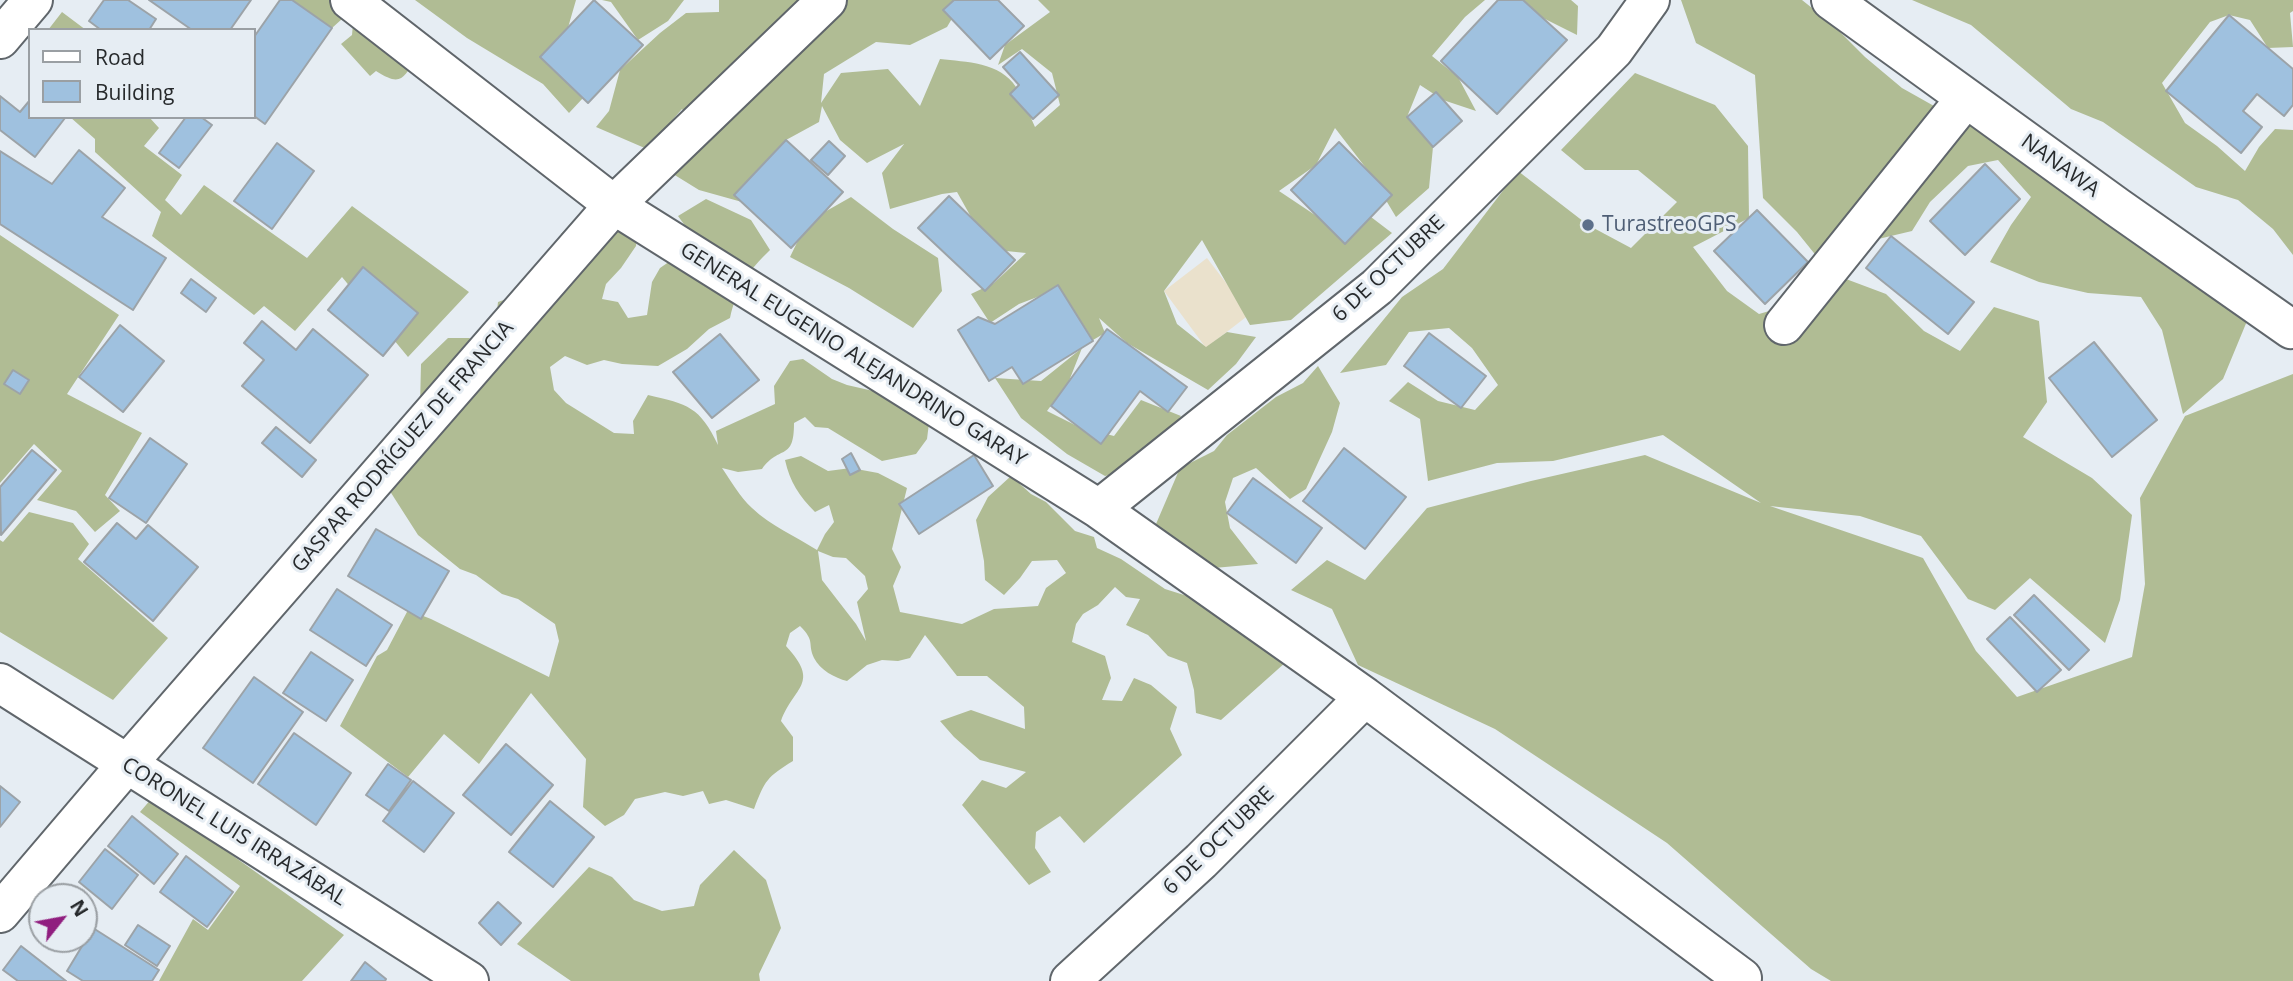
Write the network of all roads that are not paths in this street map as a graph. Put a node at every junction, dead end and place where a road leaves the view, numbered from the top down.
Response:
1 (33, 0) edge
2 (350, 0) edge
3 (827, 0) edge
4 (1650, 0) edge
5 (1831, 0) edge
6 (0, 39) edge
7 (1966, 98) junction
8 (614, 205) junction
9 (1784, 325) dead end
10 (2292, 329) edge
11 (1099, 509) junction
12 (0, 683) edge
13 (1365, 697) junction
14 (127, 764) junction
15 (0, 913) edge
16 (1742, 980) edge
17 (469, 981) edge
18 (1070, 981) edge

1 - 6 street
2 - 8 street, GENERAL EUGENIO ALEJANDRINO GARAY
3 - 8 street, GASPAR RODRÍGUEZ DE FRANCIA
4 - 11 street, 6 DE OCTUBRE
5 - 7 street, NANAWA
7 - 9 street
7 - 10 street, NANAWA
8 - 11 street, GENERAL EUGENIO ALEJANDRINO GARAY
8 - 14 street, GASPAR RODRÍGUEZ DE FRANCIA
11 - 13 street, GENERAL EUGENIO ALEJANDRINO GARAY
12 - 14 street, CORONEL LUIS IRRAZÁBAL
13 - 16 street, GENERAL EUGENIO ALEJANDRINO GARAY
13 - 18 street, 6 DE OCTUBRE
14 - 15 street, GASPAR RODRÍGUEZ DE FRANCIA
14 - 17 street, CORONEL LUIS IRRAZÁBAL

